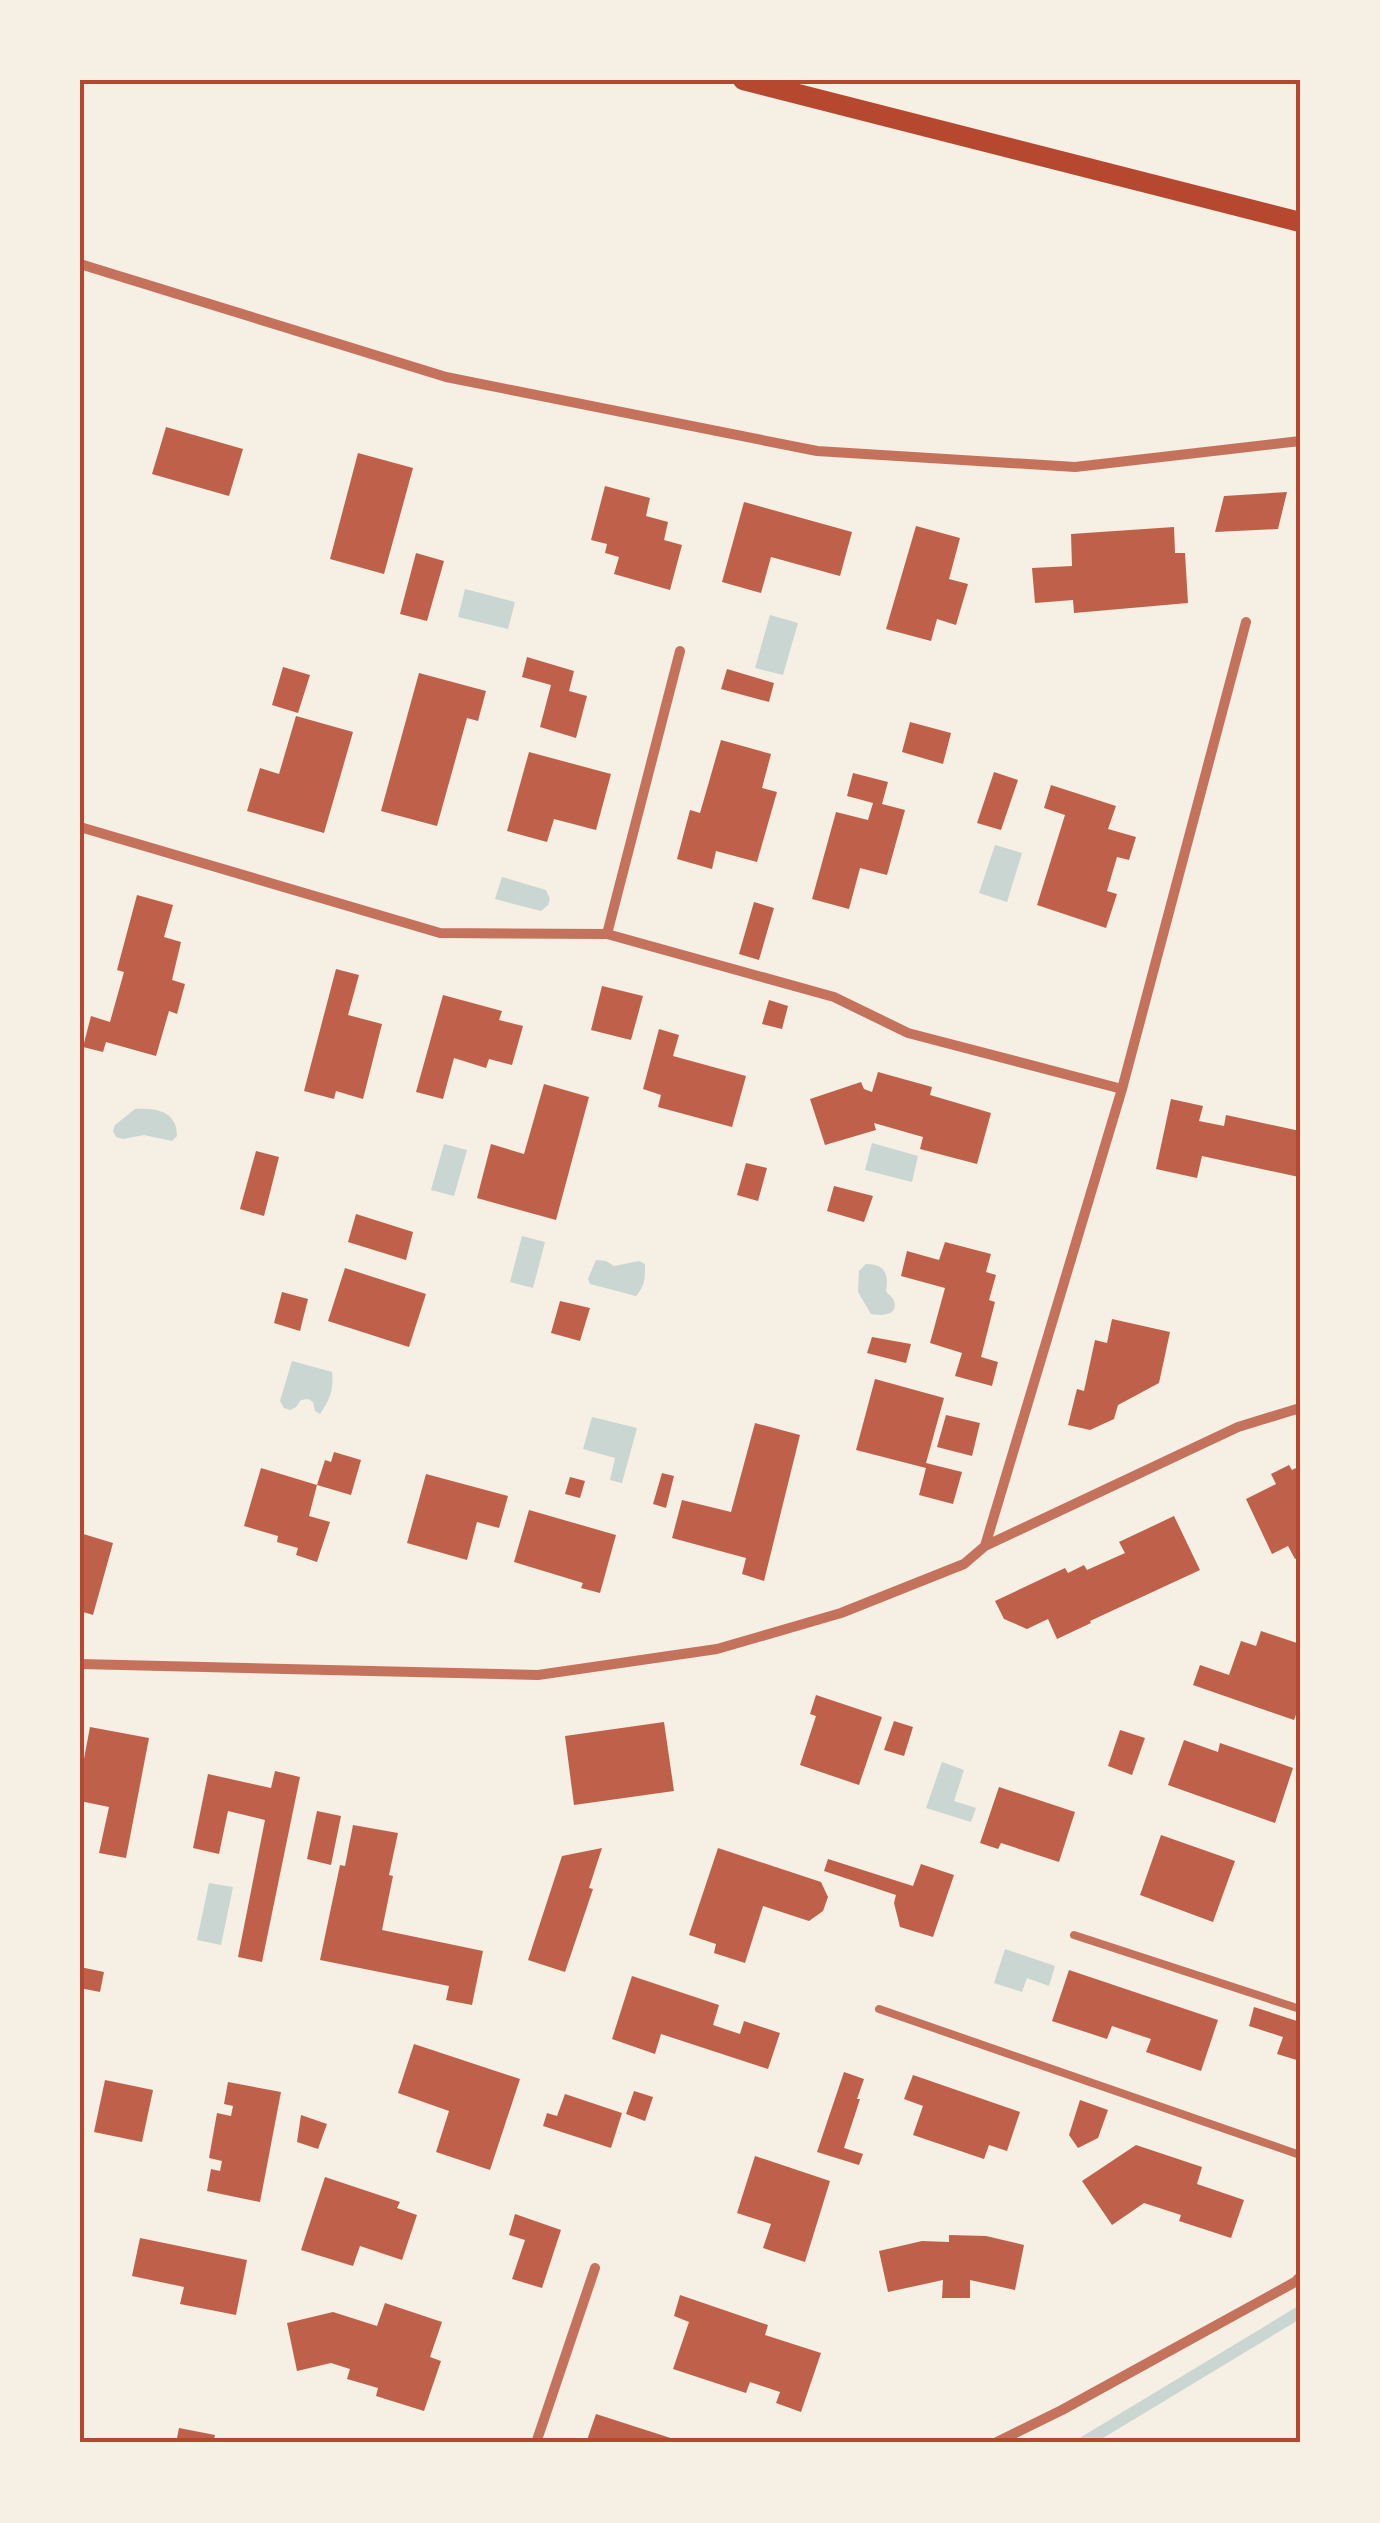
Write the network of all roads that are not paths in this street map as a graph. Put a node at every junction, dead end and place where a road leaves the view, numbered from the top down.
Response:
1 (743, 80) edge
2 (1300, 222) edge
3 (80, 264) edge
4 (1300, 440) edge
5 (1246, 622) dead end
6 (680, 651) dead end
7 (80, 827) edge
8 (606, 934) junction
9 (1122, 1088) junction
10 (1300, 1408) edge
11 (985, 1546) junction
12 (80, 1664) edge
13 (1074, 1936) dead end
14 (879, 2009) dead end
15 (1300, 2009) edge
16 (1300, 2154) edge
17 (595, 2268) dead end
18 (1300, 2277) edge
19 (536, 2443) edge
20 (996, 2443) edge

1 - 2 main road
3 - 4 street
5 - 9 street
6 - 8 street
7 - 8 street
8 - 9 street
9 - 11 street
10 - 11 street
11 - 12 street
13 - 15 lane
14 - 16 lane
17 - 19 street
18 - 20 street

